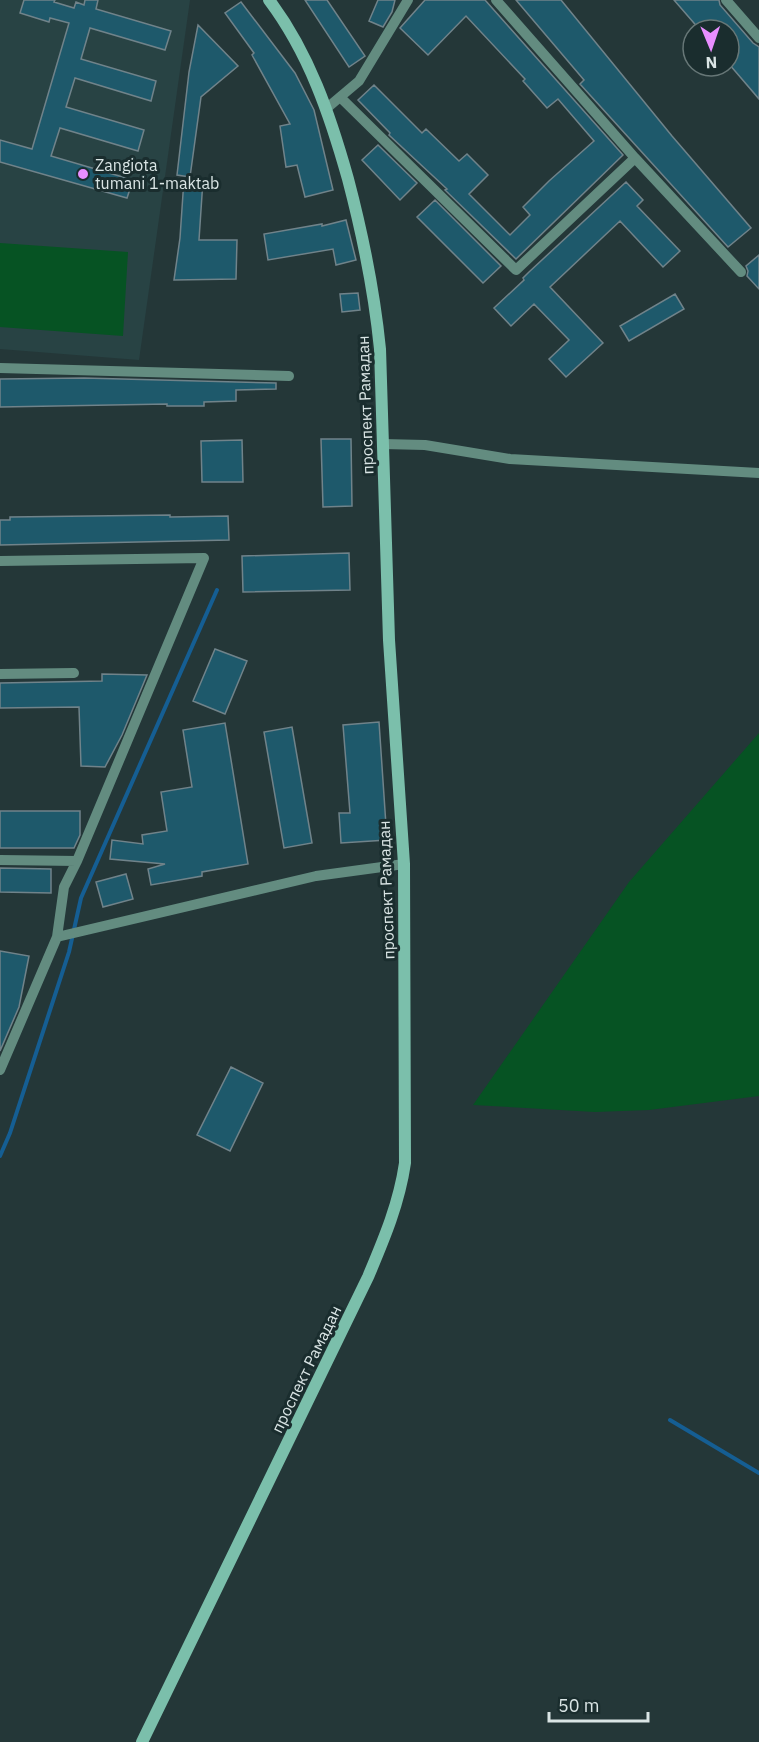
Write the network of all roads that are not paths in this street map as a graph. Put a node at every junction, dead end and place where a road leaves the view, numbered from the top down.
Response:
1 (269, 0) edge
2 (408, 0) edge
3 (496, 0) edge
4 (726, 0) edge
5 (759, 38) edge
6 (340, 97) junction
7 (327, 108) junction
8 (635, 158) junction
9 (741, 272) dead end
10 (0, 368) edge
11 (289, 376) dead end
12 (383, 444) junction
13 (759, 473) edge
14 (0, 561) edge
15 (74, 673) dead end
16 (0, 674) edge
17 (0, 860) edge
18 (77, 861) junction
19 (404, 864) junction
20 (62, 936) junction
21 (0, 1070) edge
22 (142, 1742) edge

1 - 7 main road, проспект Рамадан
2 - 6 street
3 - 8 street
4 - 5 street
6 - 7 street
6 - 8 street
7 - 12 main road, проспект Рамадан
8 - 9 street
10 - 11 street
12 - 13 street
12 - 19 main road, проспект Рамадан
14 - 18 street
15 - 16 street
17 - 18 street
18 - 20 street
19 - 20 street
19 - 22 main road, проспект Рамадан
20 - 21 street

